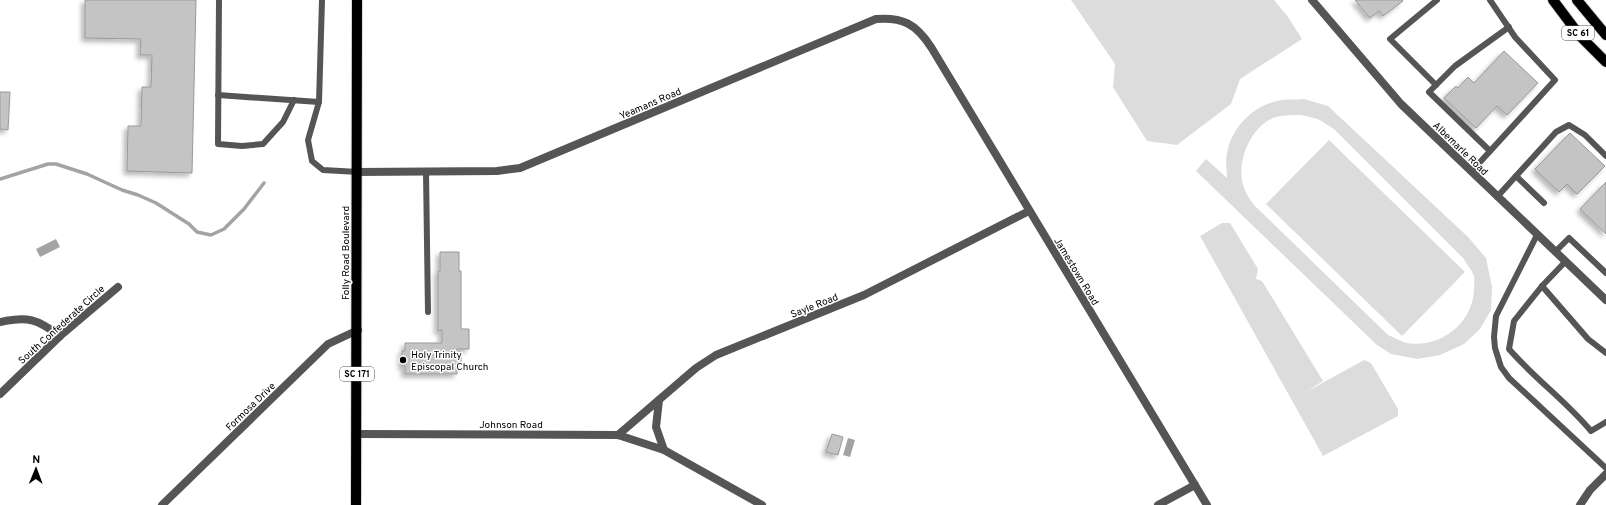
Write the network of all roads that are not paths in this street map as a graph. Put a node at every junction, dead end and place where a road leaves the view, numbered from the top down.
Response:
1 (219, 0) edge
2 (322, 0) edge
3 (357, 0) edge
4 (1312, 0) edge
5 (1437, 0) edge
6 (1490, 0) edge
7 (1553, 0) edge
8 (1576, 0) edge
9 (1509, 27) junction
10 (1606, 35) edge
11 (931, 47) joint
12 (1606, 62) edge
13 (1436, 85) junction
14 (218, 95) junction
15 (294, 100) junction
16 (319, 102) junction
17 (1490, 151) junction
18 (1606, 156) edge
19 (358, 172) junction
20 (426, 172) junction
21 (1471, 172) junction
22 (1516, 176) junction
23 (1497, 197) junction
24 (1544, 203) dead end
25 (1030, 211) junction
26 (1537, 235) junction
27 (1555, 252) junction
28 (1565, 262) junction
29 (1606, 273) edge
30 (1542, 286) junction
31 (118, 287) dead end
32 (1606, 300) edge
33 (428, 312) dead end
34 (0, 322) edge
35 (358, 330) junction
36 (60, 336) junction
37 (1606, 353) edge
38 (0, 394) edge
39 (658, 400) junction
40 (1606, 422) edge
41 (356, 434) junction
42 (618, 435) junction
43 (664, 450) junction
44 (1606, 468) edge
45 (1606, 474) edge
46 (1196, 485) junction
47 (162, 505) edge
48 (356, 505) edge
49 (762, 505) edge
50 (1158, 505) edge
51 (1207, 505) edge
52 (1580, 505) edge

1 - 14 lane
2 - 16 lane
3 - 19 main road, Folly Road Boulevard / SC 171
4 - 21 street, Albemarle Road
5 - 13 lane
6 - 9 lane
7 - 12 main road, SC 61
8 - 10 main road, SC 61
9 - 13 lane
9 - 17 lane
11 - 20 street, Yeamans Road
11 - 25 street, Jamestown Road
13 - 17 lane
14 - 15 lane
14 - 15 lane
15 - 16 lane
16 - 19 lane
17 - 21 lane
18 - 22 lane
19 - 20 street, Yeamans Road
19 - 35 main road, Folly Road Boulevard / SC 171
20 - 33 lane
21 - 23 street, Albemarle Road
22 - 23 lane
22 - 24 lane
23 - 26 street, Albemarle Road
25 - 39 street, Sayle Road
25 - 46 street, Jamestown Road
26 - 27 street, Albemarle Road
26 - 44 lane
27 - 28 street, Albemarle Road
27 - 29 lane
28 - 30 lane
28 - 32 street, Albemarle Road
30 - 37 lane
30 - 40 lane
31 - 36 street, South Confederate Circle
34 - 36 street
35 - 41 main road, Folly Road Boulevard / SC 171
35 - 47 street, Formosa Drive
36 - 38 street, South Confederate Circle
39 - 42 street, Sayle Road
39 - 43 street
41 - 42 street, Johnson Road
41 - 48 main road, Folly Road Boulevard / SC 171
42 - 43 street, Johnson Road
43 - 49 street, Johnson Road
45 - 52 street
46 - 50 street
46 - 51 street, Jamestown Road

